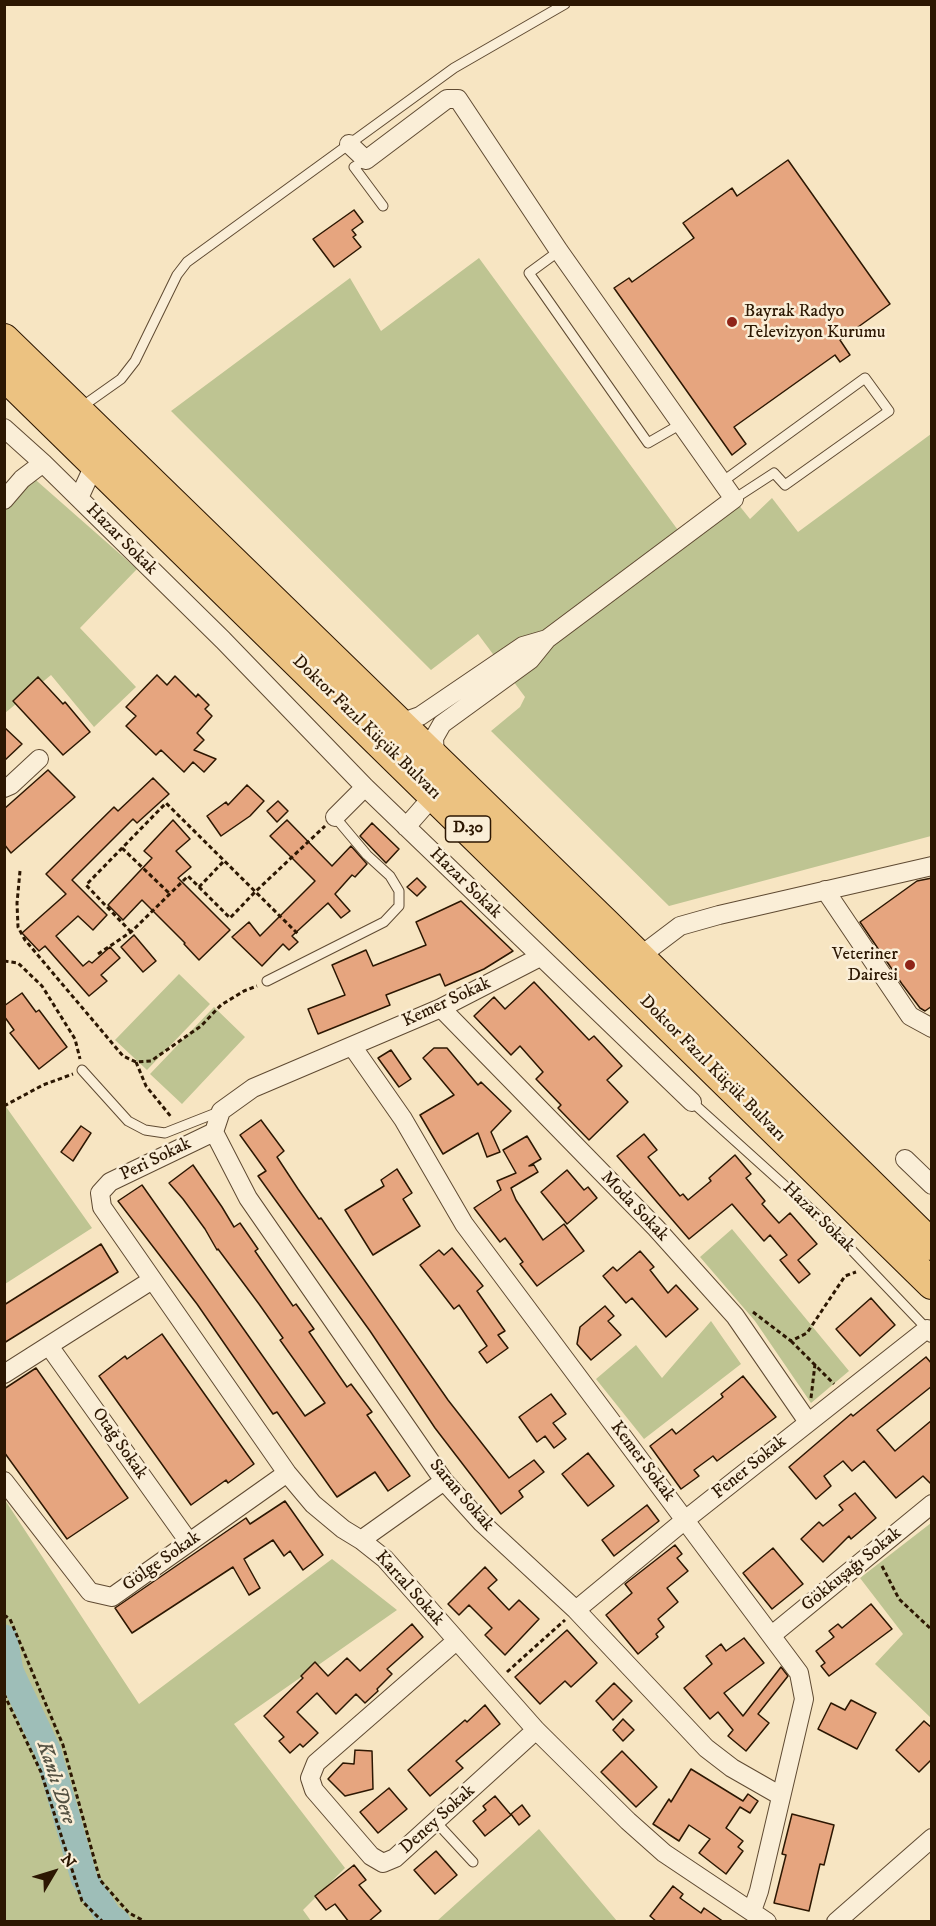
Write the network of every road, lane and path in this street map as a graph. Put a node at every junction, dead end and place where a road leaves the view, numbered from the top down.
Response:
1 (565, 4) edge
2 (349, 144) junction
3 (366, 159) junction
4 (383, 206) dead end
5 (559, 251) junction
6 (4, 339) edge
7 (4, 375) edge
8 (78, 410) junction
9 (681, 424) junction
10 (4, 428) edge
11 (43, 463) junction
12 (95, 463) junction
13 (722, 482) junction
14 (79, 498) junction
15 (734, 499) junction
16 (4, 500) edge
17 (547, 639) junction
18 (400, 723) junction
19 (435, 758) junction
20 (39, 759) dead end
21 (365, 787) junction
22 (4, 788) edge
23 (434, 795) junction
24 (335, 817) junction
25 (406, 827) junction
26 (122, 848) junction
27 (224, 861) junction
28 (932, 866) edge
29 (20, 871) dead end
30 (199, 887) junction
31 (825, 890) junction
32 (255, 892) junction
33 (170, 894) junction
34 (131, 932) junction
35 (299, 935) dead end
36 (98, 954) dead end
37 (540, 957) junction
38 (639, 957) junction
39 (4, 961) edge
40 (267, 981) joint
41 (441, 1008) junction
42 (932, 1028) edge
43 (352, 1046) junction
44 (136, 1062) junction
45 (82, 1070) junction
46 (692, 1102) joint
47 (4, 1106) edge
48 (221, 1111) junction
49 (179, 1127) junction
50 (214, 1132) junction
51 (905, 1159) dead end
52 (932, 1185) edge
53 (100, 1193) joint
54 (932, 1245) edge
55 (869, 1268) junction
56 (152, 1280) junction
57 (932, 1284) edge
58 (747, 1307) dead end
59 (929, 1331) edge
60 (791, 1341) junction
61 (49, 1346) junction
62 (814, 1365) junction
63 (4, 1374) edge
64 (844, 1394) junction
65 (808, 1422) junction
66 (287, 1473) junction
67 (4, 1480) edge
68 (444, 1481) junction
69 (932, 1504) edge
70 (685, 1520) junction
71 (361, 1540) junction
72 (189, 1542) junction
73 (874, 1552) junction
74 (576, 1610) junction
75 (4, 1614) edge
76 (932, 1630) edge
77 (772, 1635) junction
78 (456, 1641) junction
79 (494, 1683) junction
80 (4, 1694) edge
81 (536, 1730) junction
82 (781, 1796) junction
83 (436, 1822) junction
84 (932, 1838) edge
85 (473, 1862) dead end
86 (759, 1916) edge
87 (103, 1922) edge
88 (146, 1922) edge
89 (836, 1922) edge

1 - 2 lane
2 - 3 street
2 - 8 lane
3 - 4 lane
3 - 5 street
5 - 9 street
5 - 9 lane
6 - 8 highway, Doktor Fazıl Küçük Bulvarı / D.30
7 - 12 highway, Doktor Fazıl Küçük Bulvarı / D.30
8 - 18 highway, Doktor Fazıl Küçük Bulvarı / D.30
9 - 13 street
10 - 11 street, Hazar Sokak
11 - 14 street, Hazar Sokak
11 - 16 street
12 - 14 street
12 - 23 highway, Doktor Fazıl Küçük Bulvarı / D.30
13 - 15 street
13 - 15 lane
14 - 21 street, Hazar Sokak
15 - 17 street
17 - 18 street
17 - 19 street
18 - 19 highway, Doktor Fazıl Küçük Bulvarı / D.30
19 - 38 highway, Doktor Fazıl Küçük Bulvarı / D.30
20 - 22 street
21 - 24 street
21 - 25 street, Hazar Sokak
23 - 25 street
23 - 57 highway, Doktor Fazıl Küçük Bulvarı / D.30
24 - 32 path
24 - 40 lane
25 - 37 street, Hazar Sokak
26 - 27 path
26 - 33 path
26 - 34 path
27 - 30 path
27 - 32 path
28 - 31 street
29 - 44 path
30 - 32 path
30 - 33 path
31 - 38 street
31 - 42 street
32 - 35 path
33 - 34 path
34 - 36 path
37 - 41 street, Kemer Sokak
37 - 46 street, Hazar Sokak
38 - 54 highway, Doktor Fazıl Küçük Bulvarı / D.30
39 - 45 path
40 - 44 path
41 - 43 street, Kemer Sokak
41 - 65 street, Moda Sokak
43 - 48 street, Kemer Sokak
43 - 70 street, Kemer Sokak
44 - 49 path
45 - 47 path
45 - 49 lane
46 - 55 lane, Hazar Sokak
48 - 49 lane
48 - 50 street
50 - 53 street, Peri Sokak
50 - 68 street, Saran Sokak
51 - 52 street
53 - 56 street, Kartal Sokak
55 - 59 lane, Hazar Sokak
55 - 60 path
56 - 61 street
56 - 66 street, Kartal Sokak
58 - 60 path
59 - 64 street, Fener Sokak
60 - 62 path
61 - 63 street
61 - 72 street, Otağ Sokak
62 - 64 path
62 - 65 path
64 - 65 street, Fener Sokak
65 - 70 street, Fener Sokak
66 - 71 street, Kartal Sokak
66 - 72 street, Gölge Sokak
67 - 72 street, Gölge Sokak
68 - 71 street
68 - 74 street, Saran Sokak
69 - 73 street, Gökkuşağı Sokak
70 - 74 street, Fener Sokak
70 - 77 street, Kemer Sokak
71 - 78 street, Kartal Sokak
73 - 76 path
73 - 77 street, Gökkuşağı Sokak
74 - 79 path
74 - 82 street, Saran Sokak
75 - 88 path
77 - 82 street, Kemer Sokak
78 - 79 street, Kartal Sokak
78 - 83 street, Deney Sokak
79 - 81 street, Kartal Sokak
80 - 87 path
81 - 83 street, Deney Sokak
81 - 86 street, Kartal Sokak
82 - 86 street, Kemer Sokak
83 - 85 lane
84 - 89 street

